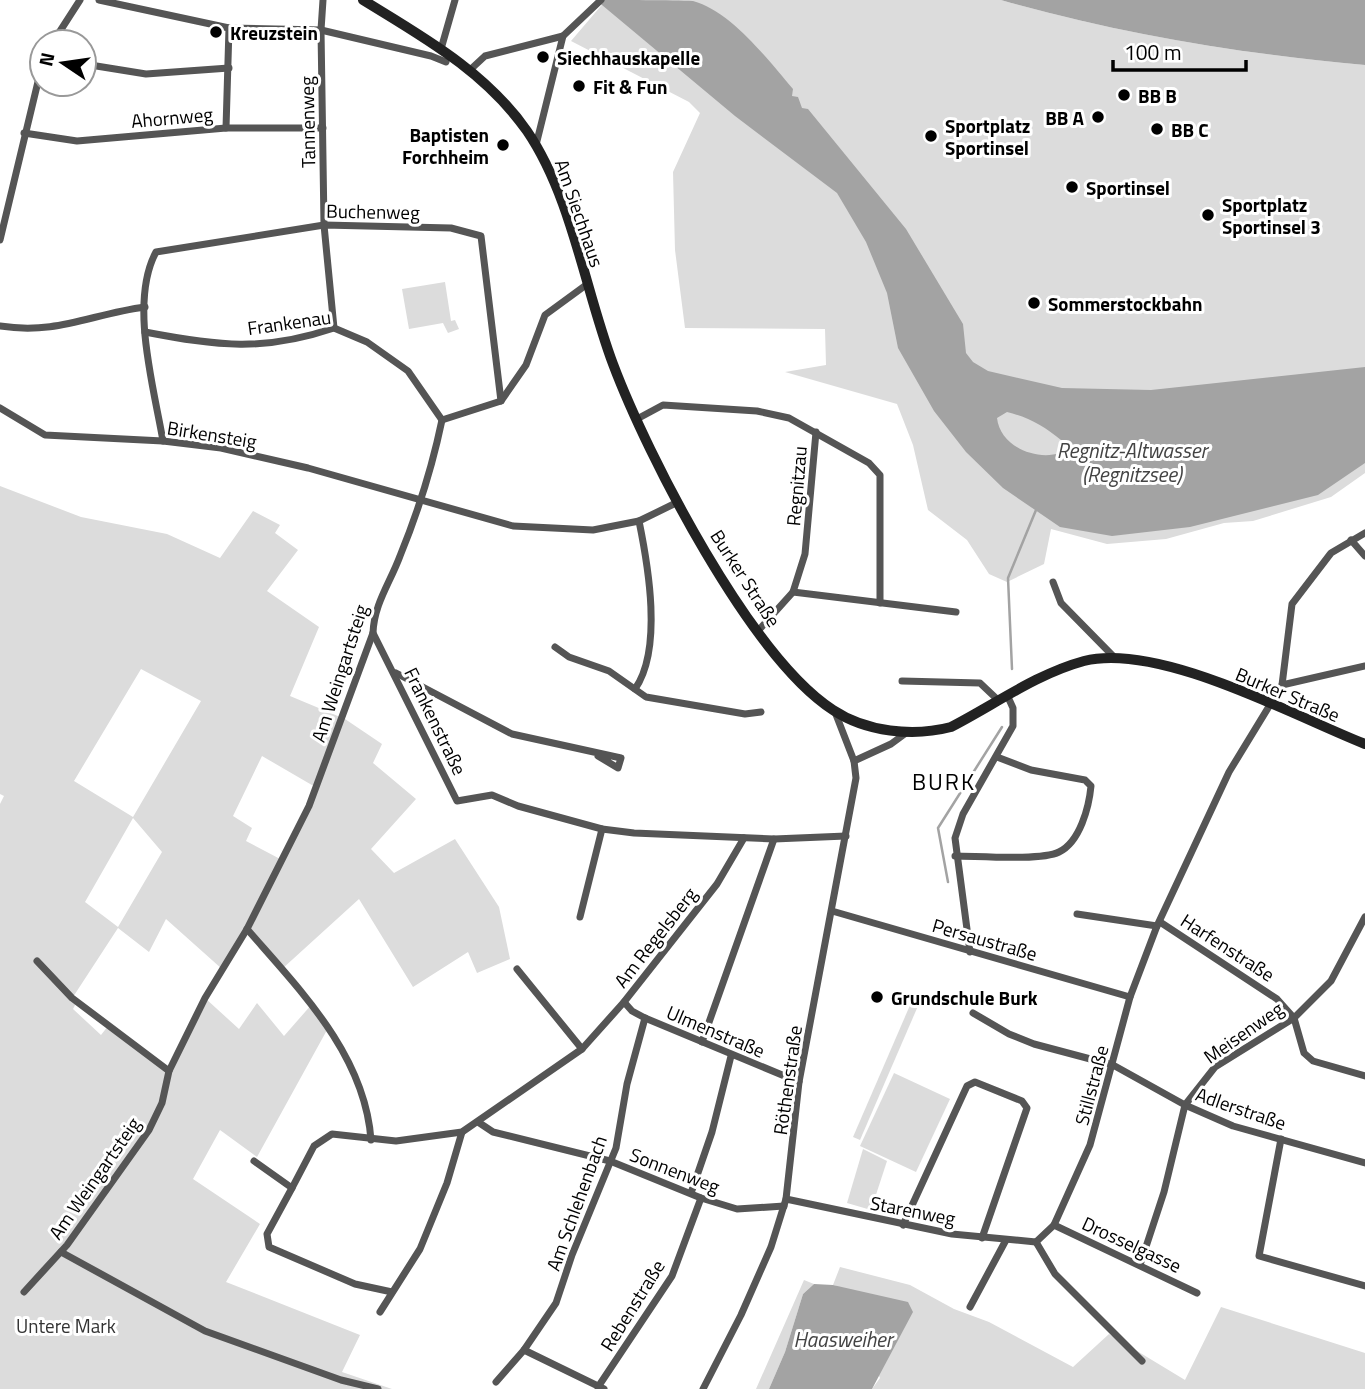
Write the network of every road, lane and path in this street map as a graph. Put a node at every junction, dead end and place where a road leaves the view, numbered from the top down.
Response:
1 (80, 0) edge
2 (99, 0) edge
3 (323, 0) edge
4 (363, 0) edge
5 (455, 0) edge
6 (601, 0) edge
7 (62, 28) edge
8 (229, 28) junction
9 (321, 30) junction
10 (563, 36) junction
11 (441, 49) junction
12 (446, 62) dead end
13 (98, 66) edge
14 (229, 68) junction
15 (471, 69) junction
16 (33, 98) edge
17 (226, 128) junction
18 (323, 128) junction
19 (24, 133) junction
20 (536, 145) junction
21 (324, 225) junction
22 (0, 237) edge
23 (586, 285) junction
24 (145, 306) junction
25 (0, 326) edge
26 (334, 328) junction
27 (145, 332) junction
28 (501, 401) junction
29 (0, 408) edge
30 (637, 419) junction
31 (442, 420) junction
32 (816, 432) junction
33 (163, 441) junction
34 (421, 501) junction
35 (678, 502) junction
36 (639, 521) junction
37 (1365, 533) edge
38 (1351, 540) junction
39 (1365, 555) edge
40 (1053, 582) dead end
41 (793, 592) junction
42 (880, 603) junction
43 (956, 611) dead end
44 (758, 631) junction
45 (373, 633) junction
46 (555, 647) dead end
47 (1114, 657) junction
48 (1365, 666) edge
49 (395, 673) junction
50 (902, 681) dead end
51 (1282, 685) junction
52 (635, 689) junction
53 (1003, 699) junction
54 (1269, 701) junction
55 (834, 711) junction
56 (761, 712) dead end
57 (905, 733) junction
58 (1365, 744) edge
59 (598, 756) dead end
60 (997, 757) junction
61 (854, 761) junction
62 (602, 829) junction
63 (846, 835) junction
64 (744, 838) junction
65 (775, 839) junction
66 (955, 856) junction
67 (832, 911) junction
68 (1077, 914) dead end
69 (580, 917) dead end
70 (1365, 917) edge
71 (1158, 924) junction
72 (247, 929) junction
73 (970, 952) junction
74 (37, 961) dead end
75 (517, 969) dead end
76 (1130, 997) junction
77 (624, 1002) junction
78 (973, 1013) dead end
79 (645, 1018) junction
80 (1294, 1018) junction
81 (702, 1042) junction
82 (582, 1049) junction
83 (731, 1056) junction
84 (1114, 1065) junction
85 (169, 1071) junction
86 (1365, 1076) edge
87 (799, 1082) junction
88 (1185, 1105) junction
89 (478, 1122) junction
90 (462, 1132) junction
91 (1281, 1139) junction
92 (371, 1140) junction
93 (254, 1161) dead end
94 (610, 1161) junction
95 (1365, 1162) edge
96 (292, 1188) junction
97 (691, 1193) junction
98 (701, 1198) junction
99 (785, 1203) junction
100 (903, 1224) junction
101 (1054, 1225) junction
102 (982, 1238) junction
103 (1006, 1240) junction
104 (1036, 1242) junction
105 (61, 1252) junction
106 (1140, 1265) junction
107 (1365, 1286) edge
108 (24, 1292) dead end
109 (392, 1292) junction
110 (1197, 1293) dead end
111 (970, 1307) dead end
112 (380, 1312) dead end
113 (524, 1350) junction
114 (1142, 1361) dead end
115 (496, 1382) dead end
116 (601, 1388) edge
117 (378, 1389) edge
118 (703, 1389) edge

1 - 7 street
2 - 8 street
3 - 9 street, Tannenweg
4 - 11 main road, Am Siechhaus
5 - 11 street
6 - 10 street
8 - 9 street
8 - 14 street
9 - 12 street
9 - 18 street, Tannenweg
10 - 15 street
10 - 20 street
11 - 15 main road, Am Siechhaus
13 - 14 street
14 - 17 street
15 - 20 main road, Am Siechhaus
16 - 19 street
17 - 18 street, Ahornweg
17 - 19 street, Ahornweg
18 - 21 street, Tannenweg
19 - 22 street
20 - 23 main road, Am Siechhaus
21 - 24 street, Buchenweg
21 - 26 street, Tannenweg
21 - 28 street, Buchenweg
23 - 28 street
23 - 30 main road, Burker Straße
24 - 25 street
24 - 27 street
26 - 27 street, Frankenau
26 - 31 street, Frankenau
27 - 33 street
28 - 31 street
29 - 33 street, Birkensteig
30 - 32 street, Regnitzau
30 - 35 main road, Burker Straße
31 - 34 street, Am Weingartsteig
32 - 41 street, Regnitzau
32 - 42 street
33 - 34 street, Birkensteig
34 - 36 street, Birkensteig
34 - 45 street, Am Weingartsteig
35 - 36 street, Birkensteig
35 - 44 main road, Burker Straße
36 - 52 street
37 - 38 street
38 - 39 street
38 - 51 street
40 - 47 street
41 - 42 street
41 - 44 street, Regnitzau
42 - 43 street
44 - 55 main road, Burker Straße
45 - 49 street, Frankenstraße
45 - 72 street, Am Weingartsteig
46 - 52 street
47 - 53 main road, Burker Straße
47 - 54 main road, Burker Straße
48 - 51 street
49 - 59 street
49 - 62 street, Frankenstraße
50 - 53 street
51 - 54 street, Stillstraße
52 - 56 street
53 - 57 main road, Burker Straße
53 - 60 street
54 - 58 main road, Burker Straße
54 - 71 street, Stillstraße
55 - 57 main road, Burker Straße
55 - 61 street, Röthenstraße
57 - 61 street
60 - 66 street
60 - 66 street
61 - 63 street, Röthenstraße
62 - 64 street, Frankenstraße
62 - 69 street
63 - 65 street, Frankenstraße
63 - 67 street, Röthenstraße
64 - 65 street, Frankenstraße
64 - 77 street, Am Regelsberg
65 - 81 street
66 - 73 street
67 - 73 street, Persaustraße
67 - 87 street, Röthenstraße
68 - 71 street
70 - 80 street, Meisenweg
71 - 76 street, Stillstraße
71 - 80 street, Harfenstraße
72 - 85 street, Am Weingartsteig
72 - 92 street
73 - 76 street, Persaustraße
74 - 85 street
75 - 82 street
76 - 84 street, Stillstraße
77 - 79 street, Ulmenstraße
77 - 82 street, Am Regelsberg
78 - 84 street, Adlerstraße
79 - 81 street, Ulmenstraße
79 - 94 street, Am Schlehenbach
80 - 86 street, Harfenstraße
80 - 88 street, Meisenweg
81 - 83 street, Ulmenstraße
82 - 89 street, Am Regelsberg
83 - 87 street, Ulmenstraße
83 - 97 street
84 - 88 street, Adlerstraße
84 - 101 street, Stillstraße
85 - 105 street, Am Weingartsteig
87 - 99 street, Röthenstraße
88 - 91 street, Adlerstraße
88 - 106 street, Meisenweg
89 - 90 street, Am Regelsberg
89 - 94 street, Sonnenweg
90 - 92 street, Am Regelsberg
90 - 109 street
91 - 95 street, Adlerstraße
91 - 107 street
92 - 96 street, Am Regelsberg
93 - 96 street
94 - 97 street, Sonnenweg
94 - 113 street, Am Schlehenbach
96 - 109 street, Am Regelsberg
97 - 98 street, Sonnenweg
98 - 99 street, Sonnenweg
98 - 116 street, Rebenstraße
99 - 100 street, Starenweg
99 - 118 street, Röthenstraße
100 - 102 street, Starenweg
100 - 102 street
101 - 104 street, Stillstraße
101 - 106 street, Drosselgasse
102 - 103 street, Starenweg
103 - 104 street, Starenweg
103 - 111 street
104 - 114 street
105 - 108 street, Am Weingartsteig
105 - 117 street
106 - 110 street, Drosselgasse
109 - 112 street
113 - 115 street, Am Schlehenbach
113 - 116 street

